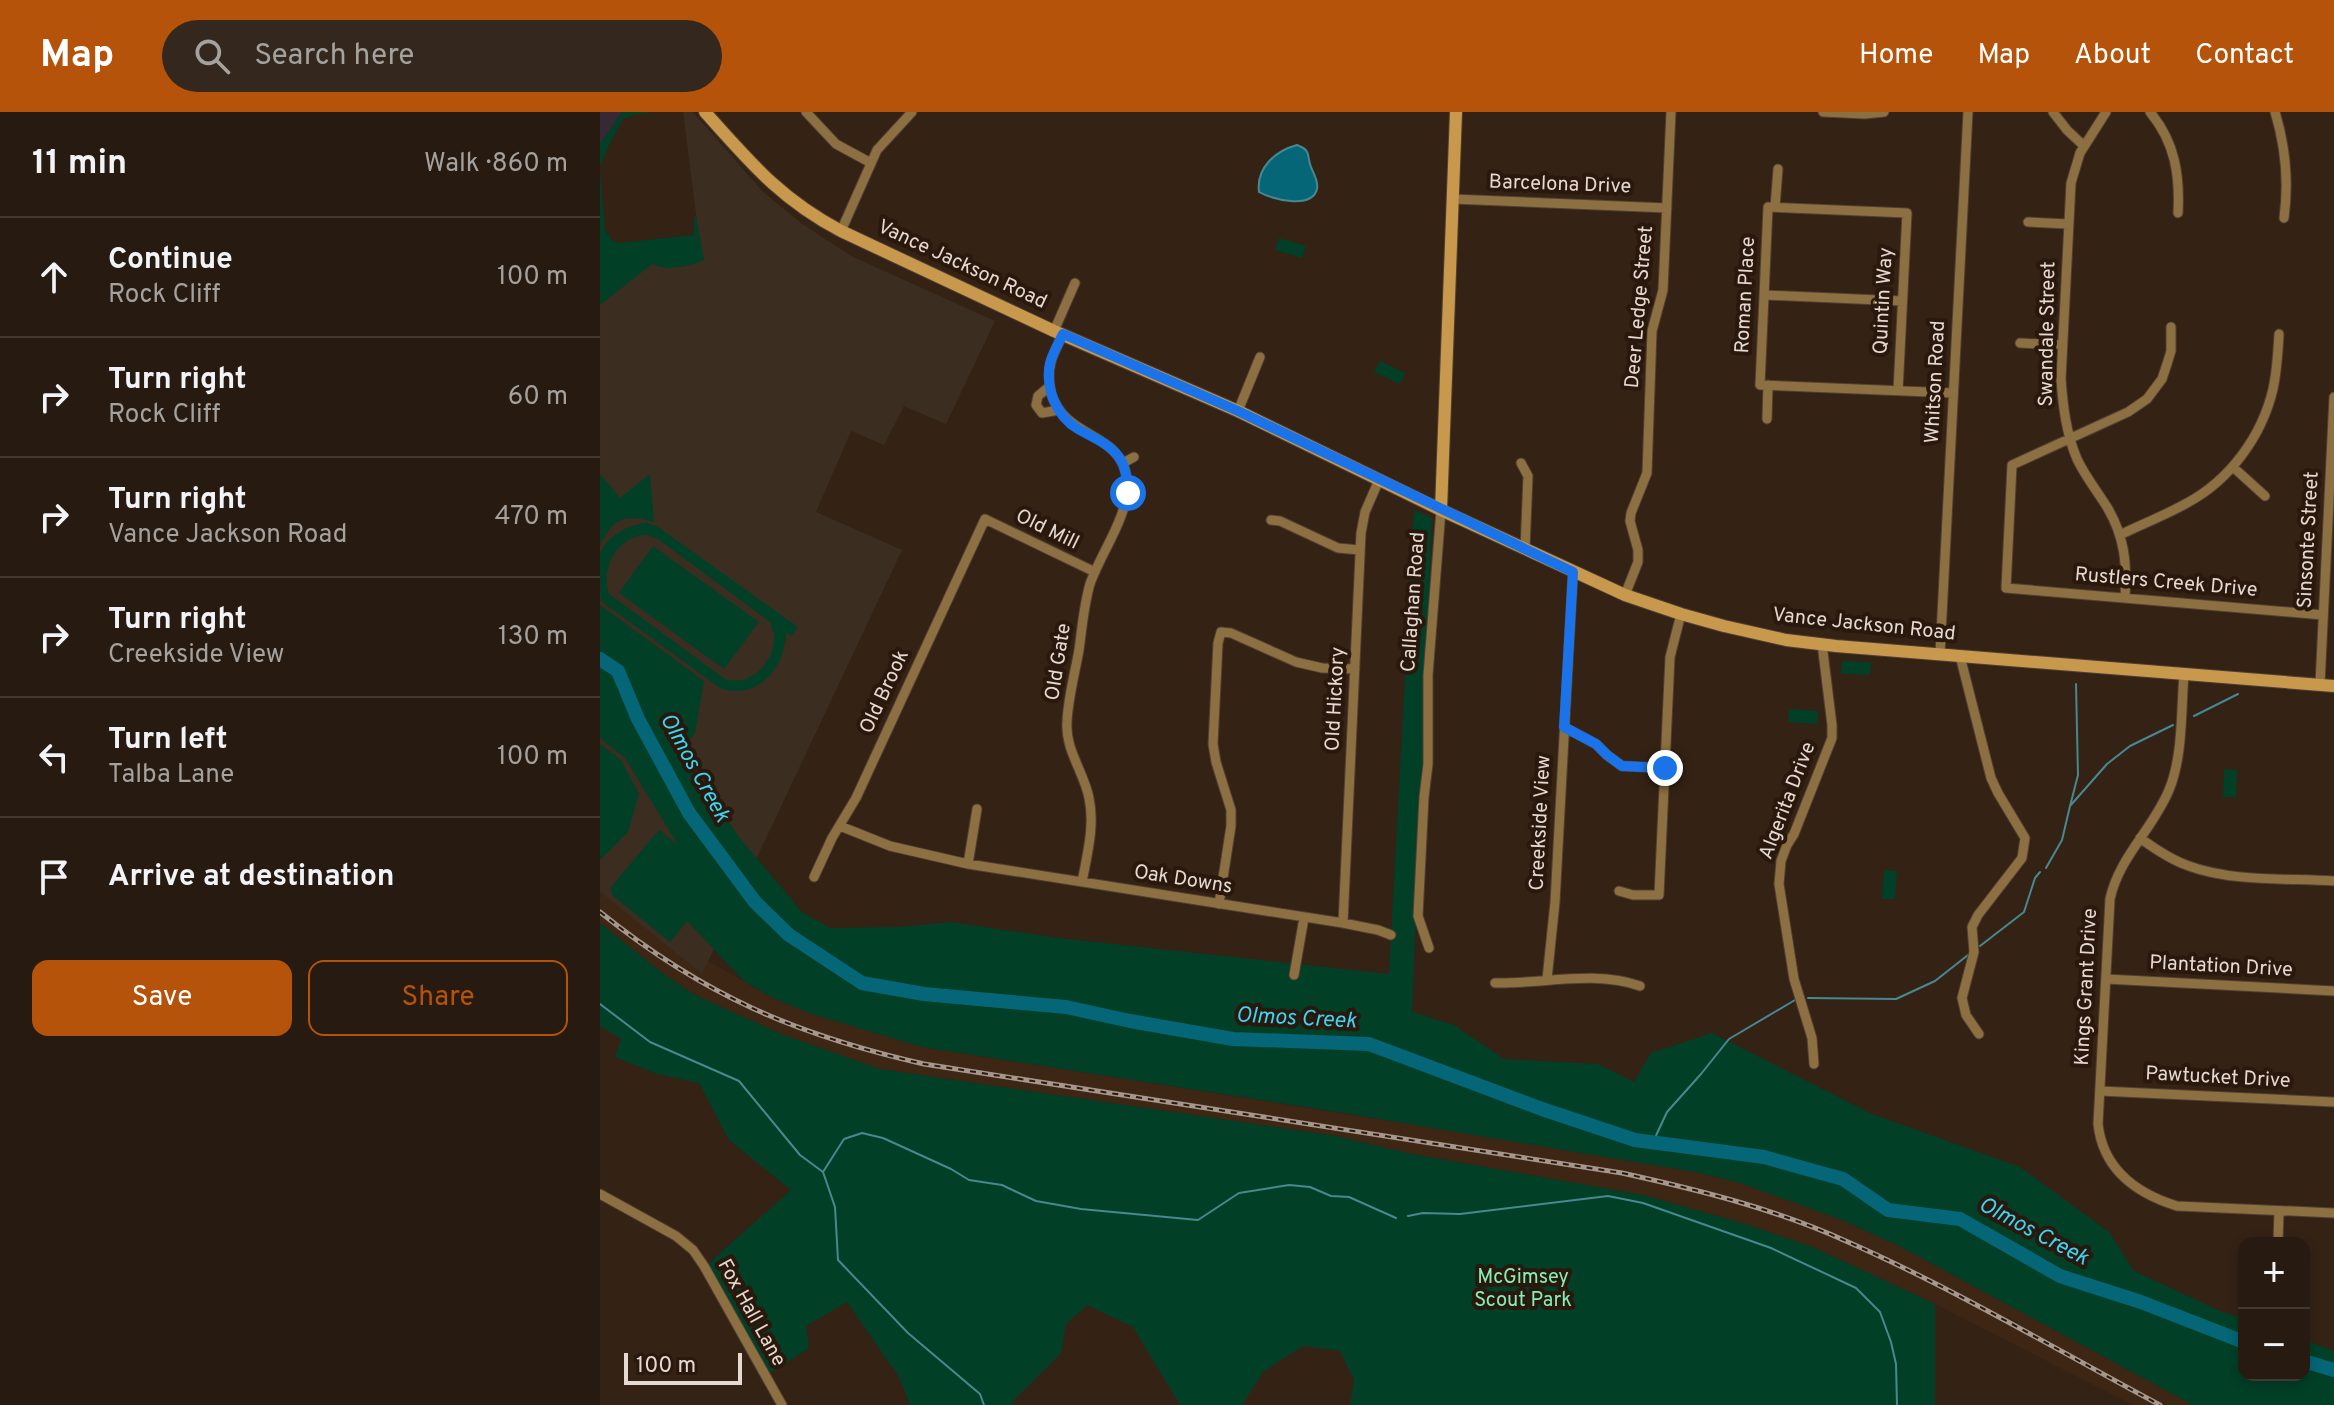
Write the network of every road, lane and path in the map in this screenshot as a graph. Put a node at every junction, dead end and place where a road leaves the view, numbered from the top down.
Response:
1 (705, 112) edge
2 (806, 112) edge
3 (912, 112) edge
4 (1456, 112) edge
5 (1671, 112) edge
6 (1823, 112) edge
7 (1884, 112) edge
8 (1968, 112) edge
9 (2053, 112) edge
10 (2106, 112) edge
11 (2150, 112) edge
12 (2275, 112) edge
13 (2084, 146) junction
14 (871, 163) junction
15 (1778, 169) dead end
16 (1452, 199) junction
17 (1772, 207) junction
18 (1667, 208) junction
19 (2178, 213) dead end
20 (2284, 218) dead end
21 (2028, 222) dead end
22 (2068, 224) junction
23 (841, 231) junction
24 (1075, 283) dead end
25 (1765, 295) junction
26 (1902, 301) junction
27 (2171, 327) dead end
28 (1058, 333) junction
29 (2279, 334) dead end
30 (2020, 343) dead end
31 (2062, 345) junction
32 (1260, 357) dead end
33 (1764, 385) junction
34 (1050, 386) junction
35 (1898, 391) junction
36 (1953, 393) junction
37 (2334, 397) edge
38 (1059, 410) junction
39 (1238, 411) junction
40 (1767, 419) dead end
41 (2070, 439) junction
42 (1134, 457) dead end
43 (1123, 463) junction
44 (1521, 463) dead end
45 (2233, 467) junction
46 (1379, 480) junction
47 (2332, 491) edge
48 (2265, 496) dead end
49 (1441, 510) junction
50 (985, 519) joint
51 (1271, 520) dead end
52 (2120, 535) junction
53 (1525, 549) junction
54 (1360, 550) junction
55 (1095, 572) junction
56 (1573, 572) junction
57 (1625, 595) junction
58 (2125, 598) junction
59 (1681, 614) junction
60 (2323, 615) junction
61 (1822, 644) junction
62 (1940, 654) junction
63 (1960, 656) junction
64 (1355, 669) junction
65 (2184, 674) junction
66 (2320, 684) junction
67 (2334, 686) edge
68 (1564, 727) junction
69 (1665, 768) junction
70 (977, 809) dead end
71 (840, 826) junction
72 (2140, 838) junction
73 (968, 864) junction
74 (814, 877) dead end
75 (2334, 881) edge
76 (1082, 882) junction
77 (1619, 891) dead end
78 (1219, 904) junction
79 (1304, 918) junction
80 (1343, 923) junction
81 (1391, 935) dead end
82 (1429, 948) dead end
83 (1294, 975) dead end
84 (1547, 979) junction
85 (2106, 979) junction
86 (1495, 983) dead end
87 (1640, 986) dead end
88 (2334, 991) edge
89 (1979, 1034) dead end
90 (1814, 1064) dead end
91 (2100, 1091) junction
92 (2334, 1102) edge
93 (600, 1194) edge
94 (2279, 1211) junction
95 (2334, 1213) edge
96 (2278, 1237) edge
97 (782, 1405) edge

1 - 23 main road, Vance Jackson Road
2 - 14 street
3 - 14 street
4 - 16 main road, Callaghan Road
5 - 18 street, Deer Ledge Street
6 - 7 street
8 - 36 street, Whitson Road
9 - 13 street
10 - 13 street, Swandale Street
11 - 19 street
12 - 20 street
13 - 22 street, Swandale Street
14 - 23 street
15 - 17 street, Roman Place
16 - 18 street, Barcelona Drive
16 - 49 main road, Callaghan Road
17 - 25 street, Roman Place
17 - 26 street, Quintin Way
18 - 57 street, Deer Ledge Street
21 - 22 street
22 - 31 street, Swandale Street
23 - 28 main road, Vance Jackson Road
24 - 28 street
25 - 26 street
25 - 33 street, Roman Place
26 - 35 street, Quintin Way
27 - 41 street
28 - 34 street
28 - 39 main road, Vance Jackson Road
29 - 45 street
30 - 31 street
31 - 41 street, Swandale Street
32 - 39 street
33 - 35 street
33 - 40 street, Roman Place
34 - 38 street
34 - 38 street
35 - 36 street
36 - 62 street, Whitson Road
37 - 47 street, Sinsonte Street
38 - 43 street
39 - 46 main road, Vance Jackson Road
41 - 52 street, Swandale Street
41 - 58 street, Rustlers Creek Drive
42 - 43 street
43 - 55 street, Old Gate
44 - 53 street
45 - 48 street
45 - 52 street
46 - 49 main road, Vance Jackson Road
46 - 54 street, Old Hickory
47 - 60 street, Sinsonte Street
49 - 53 main road, Vance Jackson Road
49 - 82 street, Callaghan Road
50 - 55 street, Old Mill
50 - 71 street, Old Brook
51 - 54 street
52 - 58 street, Swandale Street
53 - 56 main road, Vance Jackson Road
54 - 64 street, Old Hickory
55 - 76 street, Old Gate
56 - 57 main road, Vance Jackson Road
56 - 68 street, Creekside View
57 - 59 main road, Vance Jackson Road
58 - 60 street, Rustlers Creek Drive
59 - 61 main road, Vance Jackson Road
59 - 69 street
60 - 66 street, Sinsonte Street
61 - 62 main road, Vance Jackson Road
61 - 90 street, Algerita Drive
62 - 63 main road, Vance Jackson Road
63 - 65 main road, Vance Jackson Road
63 - 89 street
64 - 78 street
64 - 80 street, Old Hickory
65 - 66 main road, Vance Jackson Road
65 - 72 street, Kings Grant Drive
66 - 67 main road, Vance Jackson Road
68 - 69 street
68 - 84 street, Creekside View
69 - 77 street
70 - 73 street
71 - 73 street, Oak Downs
71 - 74 street, Old Brook
72 - 75 street
72 - 85 street, Kings Grant Drive
73 - 76 street, Oak Downs
76 - 78 street, Oak Downs
78 - 79 street, Oak Downs
79 - 80 street, Oak Downs
79 - 83 street
80 - 81 street, Oak Downs
84 - 86 street
84 - 87 street
85 - 88 street, Plantation Drive
85 - 91 street, Kings Grant Drive
91 - 92 street, Pawtucket Drive
91 - 94 street, Kings Grant Drive
93 - 97 street, Fox Hall Lane
94 - 95 street, Kings Grant Drive
94 - 96 street

